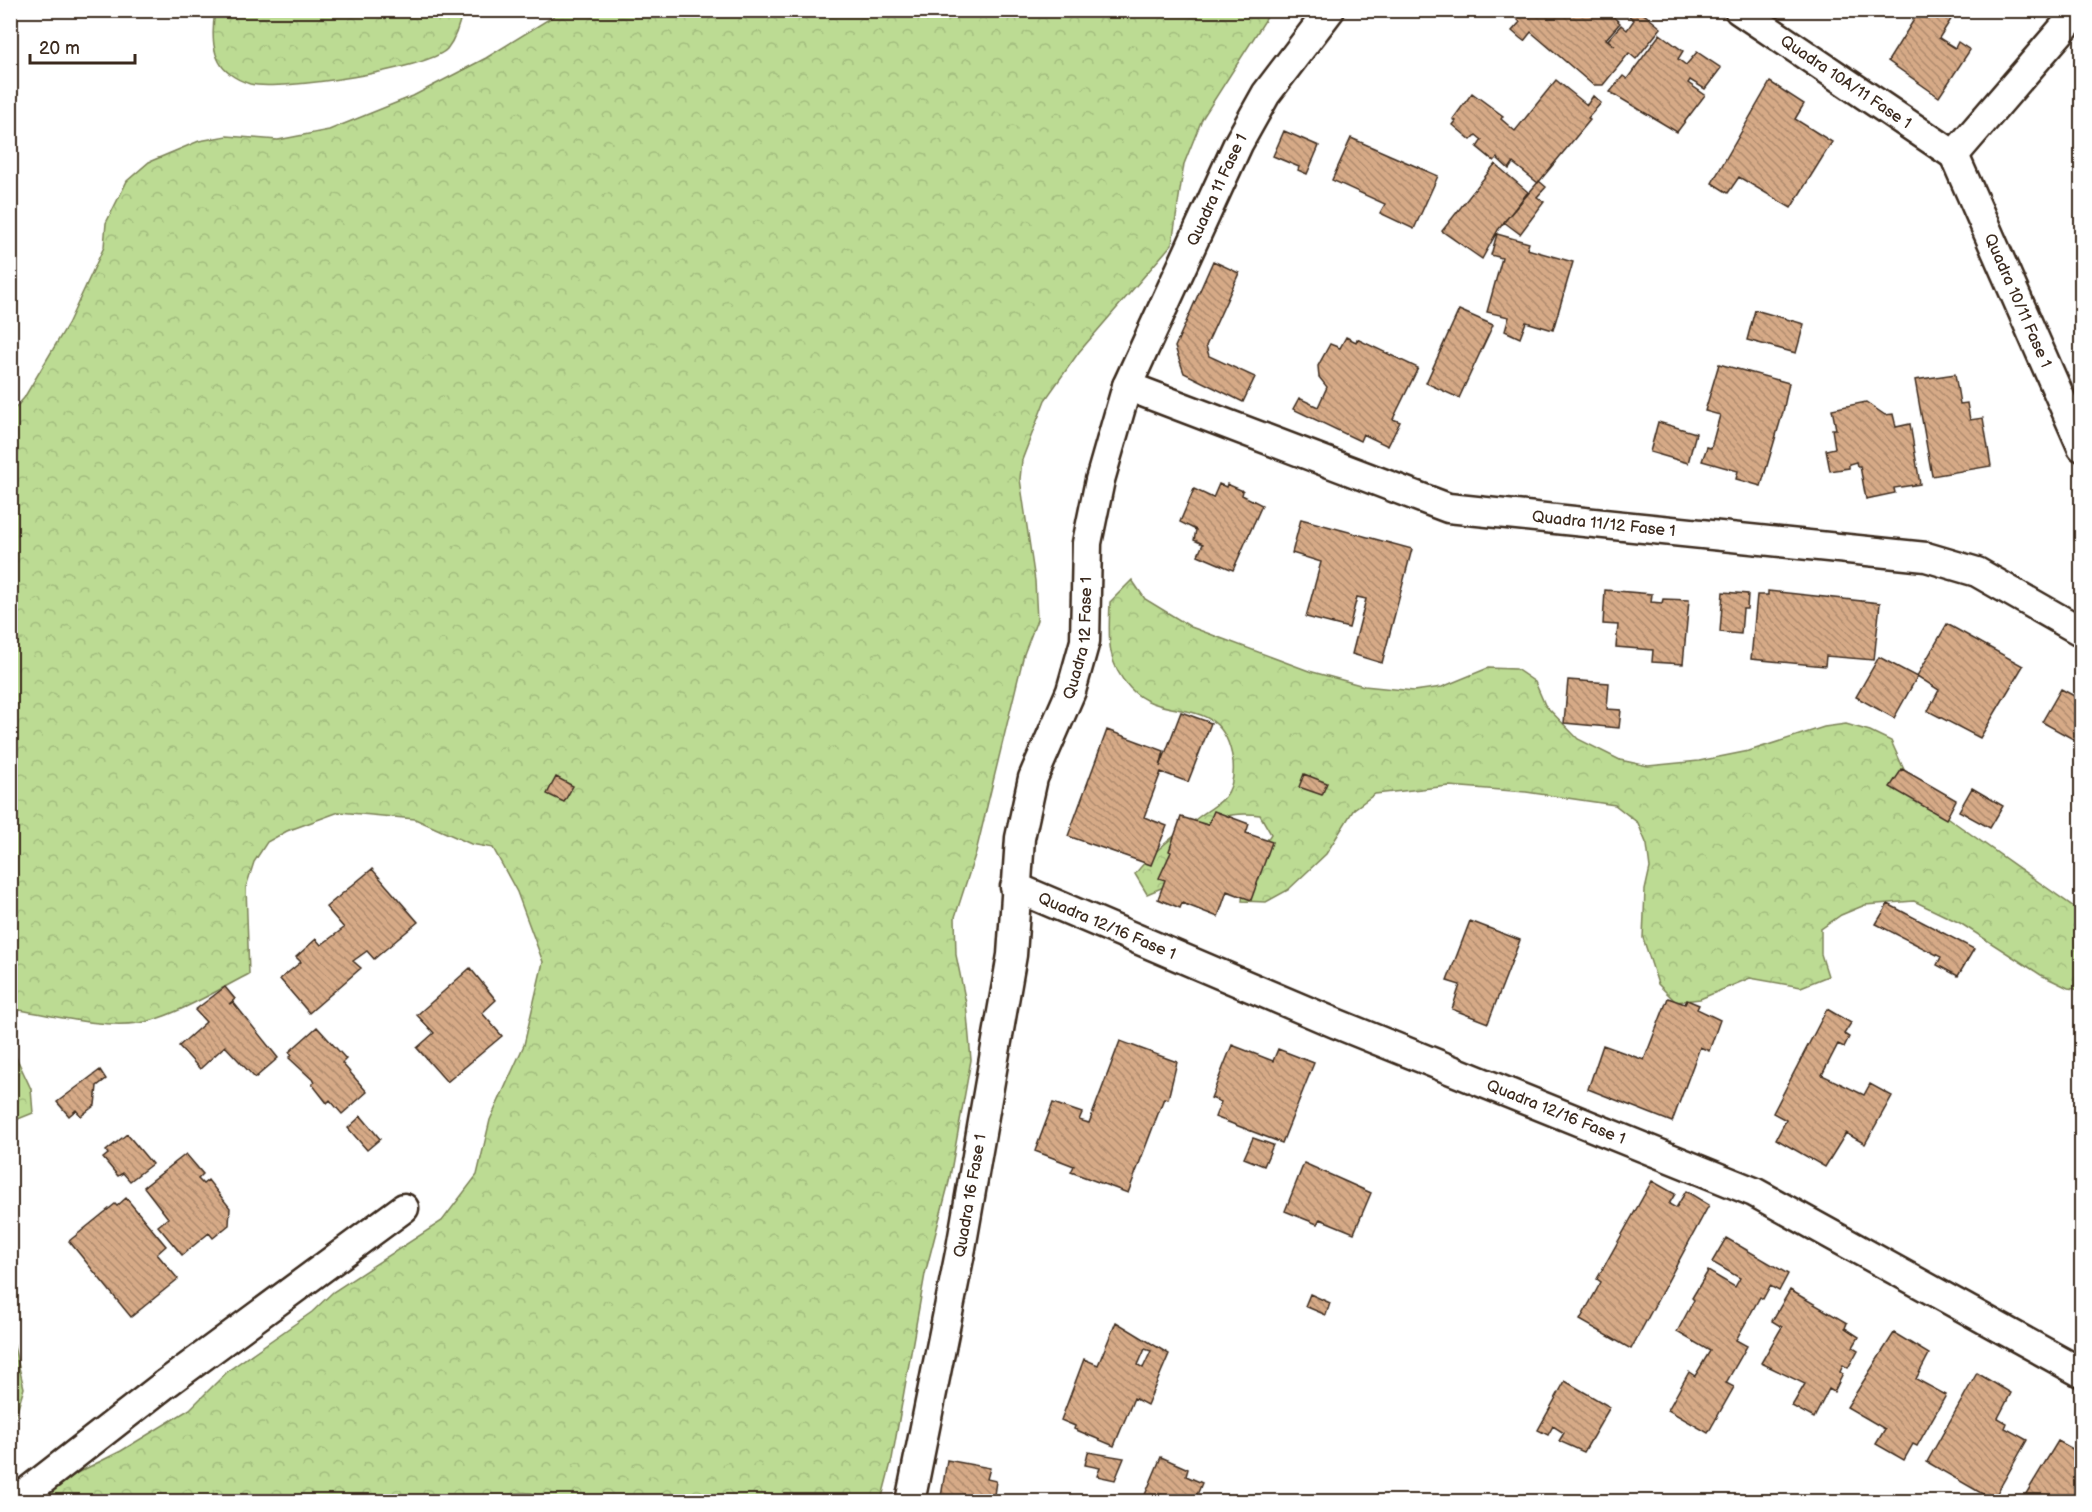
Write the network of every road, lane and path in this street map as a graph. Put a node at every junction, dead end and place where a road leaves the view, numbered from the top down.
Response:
1 (1330, 10) edge
2 (1739, 10) edge
3 (2079, 10) edge
4 (1954, 155) junction
5 (1127, 386) junction
6 (2082, 447) edge
7 (2082, 632) edge
8 (1015, 887) junction
9 (404, 1208) dead end
10 (2082, 1372) edge
11 (14, 1502) edge
12 (910, 1502) edge

1 - 5 street, Quadra 11 Fase 1
2 - 4 street, Quadra 10A/11 Fase 1
3 - 4 street
4 - 6 street, Quadra 10/11 Fase 1
5 - 7 street, Quadra 11/12 Fase 1
5 - 8 street, Quadra 12 Fase 1
8 - 10 street, Quadra 12/16 Fase 1
8 - 12 street, Quadra 16 Fase 1
9 - 11 street

